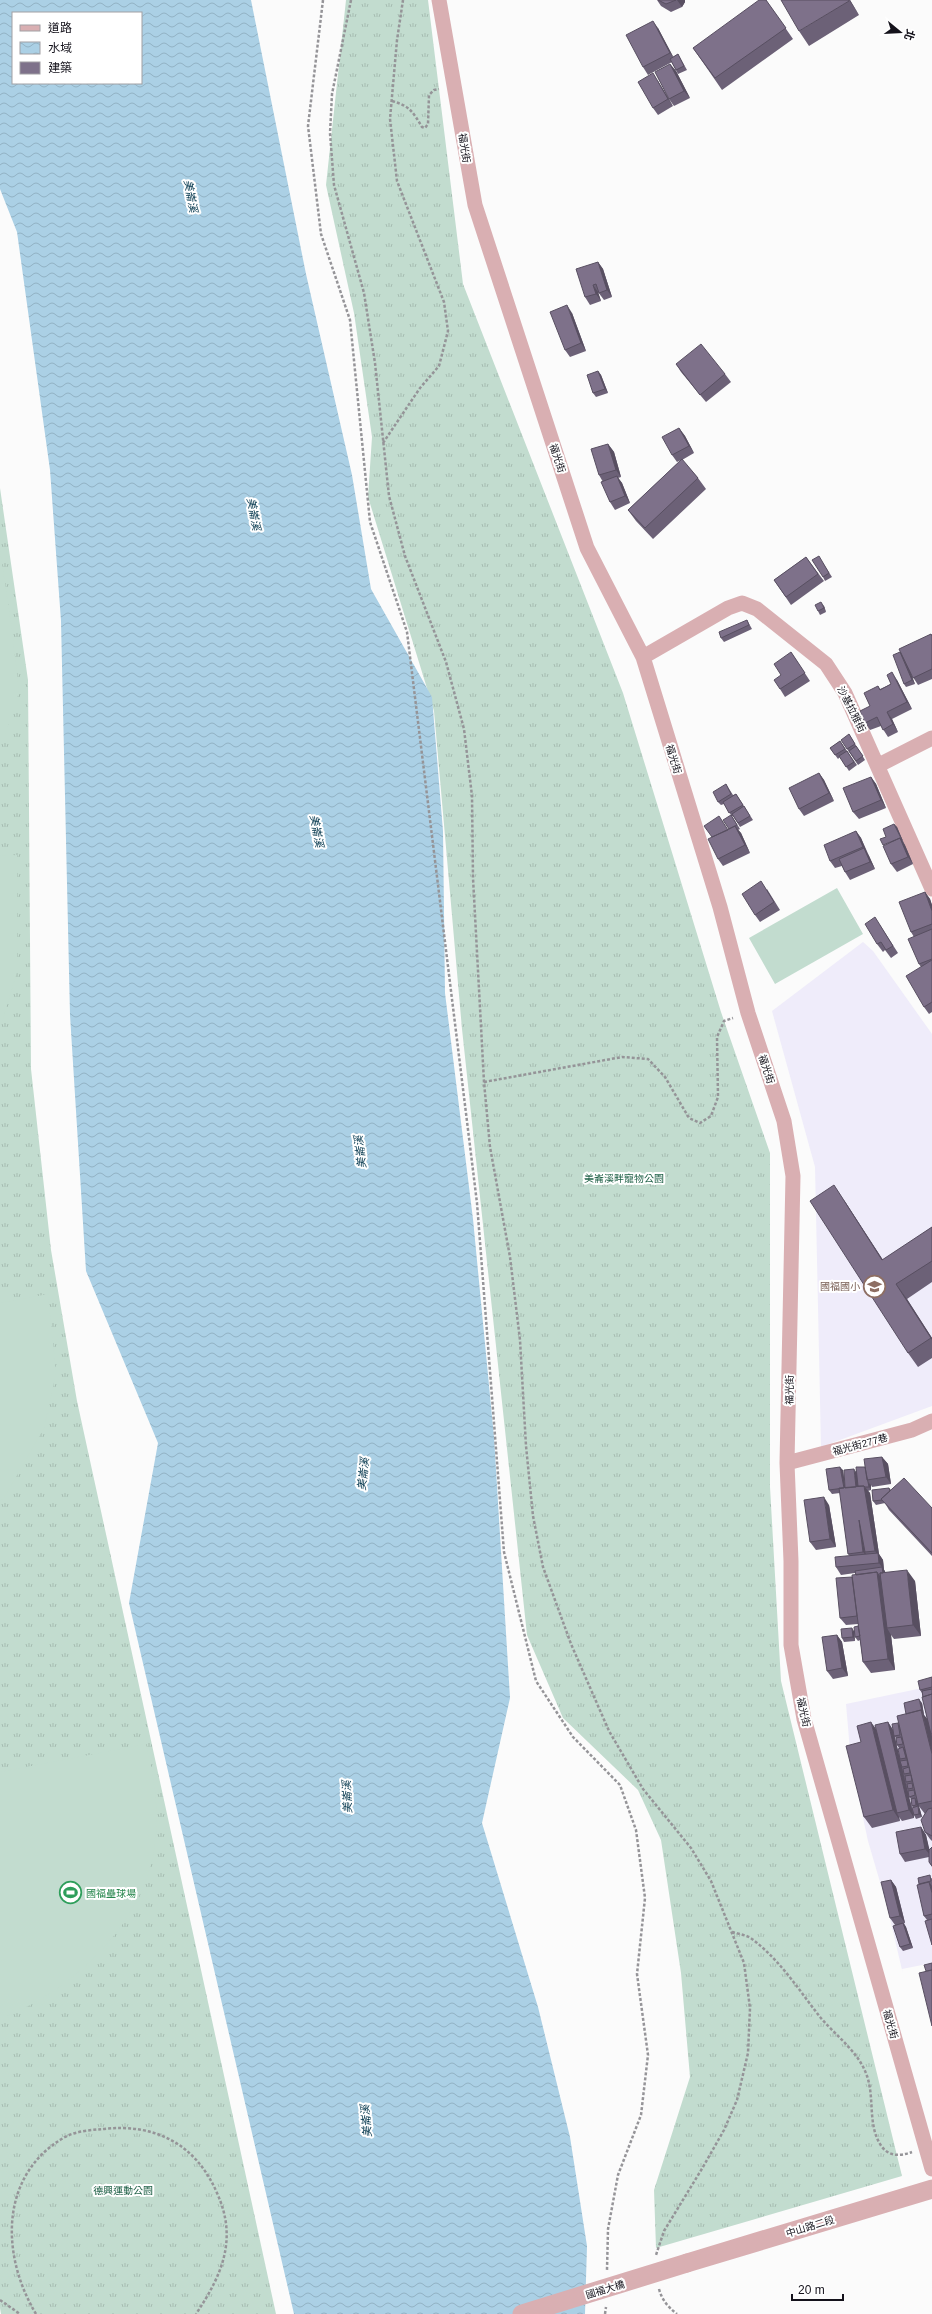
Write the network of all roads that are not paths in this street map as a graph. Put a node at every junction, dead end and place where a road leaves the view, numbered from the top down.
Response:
1 (439, 0) edge
2 (643, 657) junction
3 (932, 738) edge
4 (879, 765) junction
5 (932, 889) edge
6 (932, 1421) edge
7 (787, 1463) junction
8 (932, 2169) edge
9 (932, 2189) edge
10 (687, 2263) joint
11 (522, 2314) edge

1 - 2 street, 福光街
2 - 4 street, 沙基拉雅街
2 - 7 street, 福光街
3 - 4 street
4 - 5 street, 沙基拉雅街
6 - 7 street, 福光街277巷
7 - 8 street, 福光街
9 - 10 street, 中山路二段
10 - 11 street, 國福大橋, bridge

